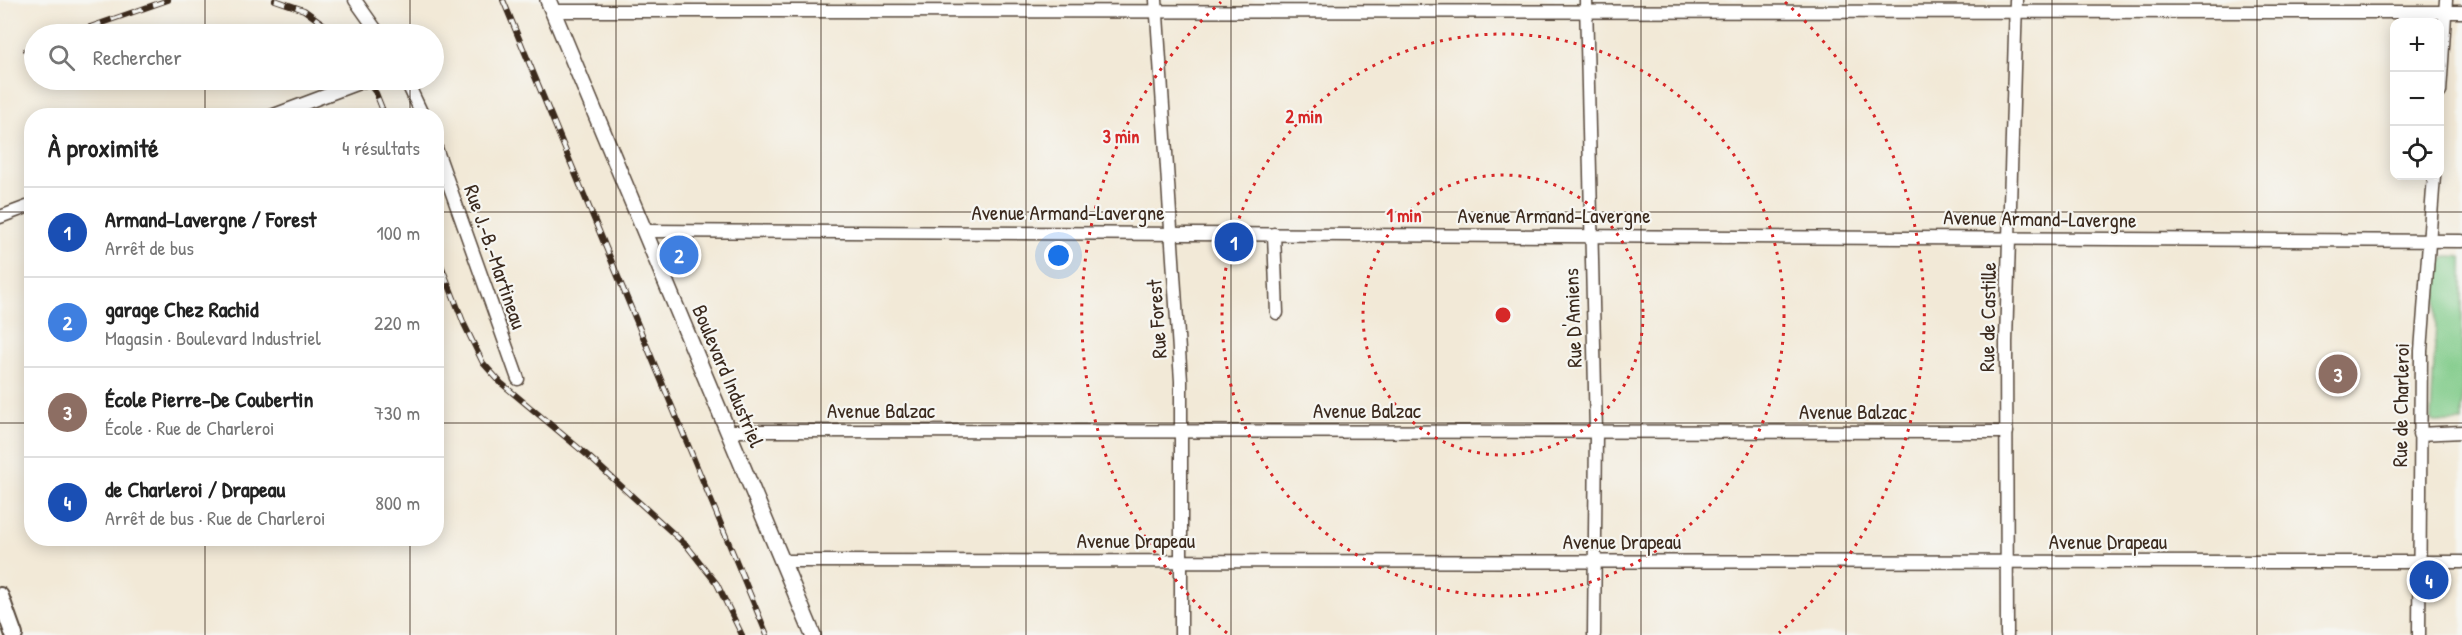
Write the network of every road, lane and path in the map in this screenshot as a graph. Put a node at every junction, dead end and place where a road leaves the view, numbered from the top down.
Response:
1 (355, 0) edge
2 (551, 5) edge
3 (717, 5) edge
4 (1156, 5) edge
5 (1586, 5) edge
6 (2016, 6) edge
7 (2446, 6) edge
8 (2462, 12) edge
9 (372, 24) edge
10 (2441, 72) edge
11 (341, 90) edge
12 (411, 90) edge
13 (293, 108) edge
14 (419, 108) edge
15 (444, 171) edge
16 (2433, 180) edge
17 (24, 208) edge
18 (0, 217) edge
19 (645, 231) junction
20 (1170, 233) junction
21 (1274, 234) junction
22 (1590, 236) junction
23 (2009, 239) junction
24 (2429, 241) junction
25 (2462, 241) edge
26 (1277, 313) dead end
27 (518, 379) dead end
28 (1181, 430) junction
29 (728, 431) junction
30 (1596, 432) junction
31 (2007, 432) junction
32 (2462, 432) edge
33 (2419, 434) junction
34 (782, 561) junction
35 (1181, 561) junction
36 (1595, 561) junction
37 (2006, 561) junction
38 (2420, 562) junction
39 (2462, 562) edge
40 (0, 596) edge
41 (14, 635) edge
42 (813, 635) edge
43 (1181, 635) edge
44 (1594, 635) edge
45 (2007, 635) edge
46 (2420, 635) edge

1 - 9 street
2 - 3 street
2 - 19 street, Boulevard Industriel
3 - 4 street
4 - 5 street
4 - 20 street, Rue Forest
5 - 6 street
5 - 22 street, Rue D'Amiens
6 - 7 street
6 - 23 street, Rue de Castille
7 - 8 street
7 - 10 street
11 - 13 street
12 - 14 street
15 - 27 street, Rue J.-B.-Martineau
16 - 24 street, Rue de Charleroi
17 - 18 street
19 - 20 street, Avenue Armand-Lavergne
19 - 29 street, Boulevard Industriel
20 - 21 street, Avenue Armand-Lavergne
20 - 28 street, Rue Forest
21 - 22 street, Avenue Armand-Lavergne
21 - 26 street
22 - 23 street, Avenue Armand-Lavergne
22 - 30 street, Rue D'Amiens
23 - 24 street, Avenue Armand-Lavergne
23 - 31 street, Rue de Castille
24 - 25 street, Avenue Armand-Lavergne
24 - 33 street, Rue de Charleroi
28 - 29 street, Avenue Balzac
28 - 30 street, Avenue Balzac
28 - 35 street, Rue Forest
29 - 34 street, Boulevard Industriel
30 - 31 street, Avenue Balzac
30 - 36 street, Rue D'Amiens
31 - 37 street, Rue de Castille
32 - 33 street
33 - 38 street, Rue de Charleroi
34 - 35 street, Avenue Drapeau
34 - 42 street, Boulevard Industriel
35 - 36 street, Avenue Drapeau
35 - 43 street, Rue Forest
36 - 37 street, Avenue Drapeau
36 - 44 street, Rue D'Amiens
37 - 38 street, Avenue Drapeau
37 - 45 street, Rue de Castille
38 - 39 street, Avenue Drapeau
38 - 46 street, Rue de Charleroi
40 - 41 main road

